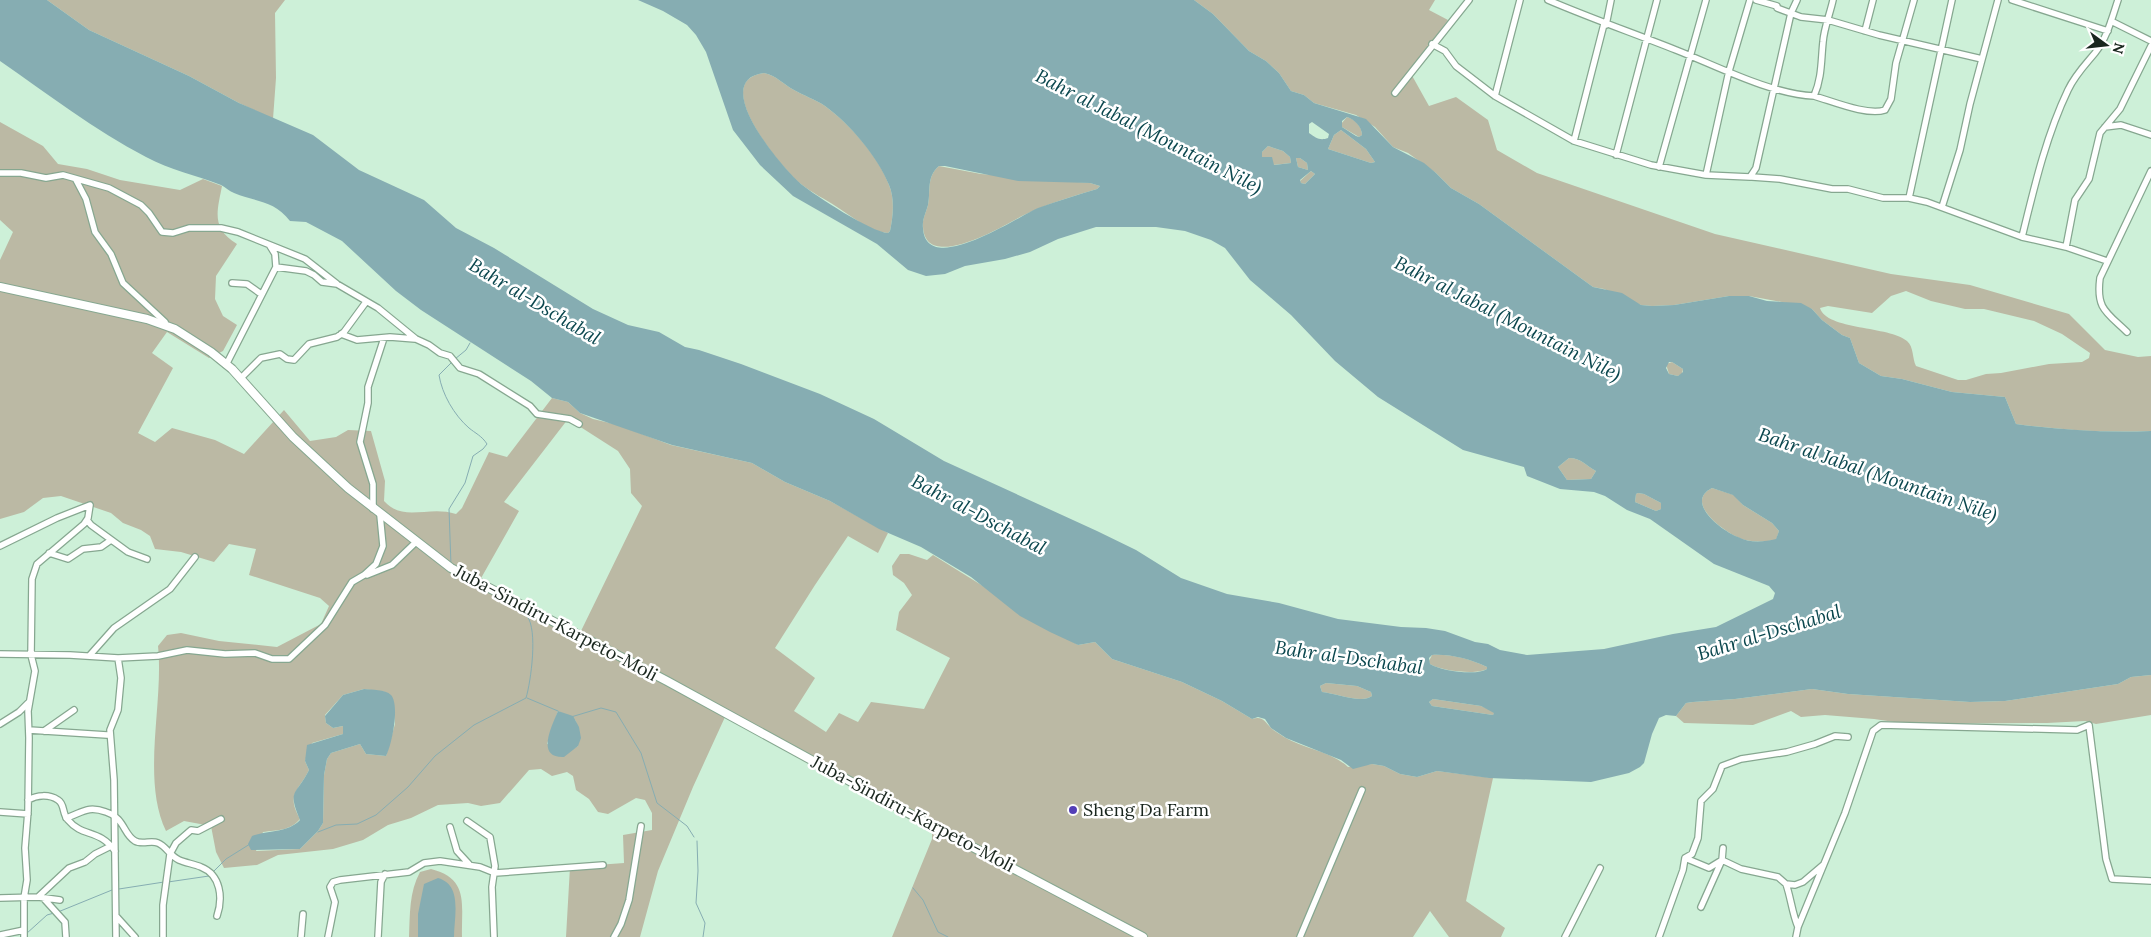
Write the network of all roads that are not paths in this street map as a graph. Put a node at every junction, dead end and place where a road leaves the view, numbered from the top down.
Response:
1 (1469, 0) edge
2 (1520, 0) edge
3 (1548, 0) edge
4 (1612, 0) edge
5 (1657, 0) edge
6 (1706, 0) edge
7 (1750, 0) edge
8 (1756, 0) edge
9 (1797, 0) edge
10 (1833, 0) edge
11 (1873, 0) edge
12 (1914, 0) edge
13 (1952, 0) edge
14 (1998, 0) edge
15 (2012, 0) edge
16 (2039, 0) edge
17 (2118, 0) edge
18 (2039, 8) junction
19 (1791, 13) junction
20 (1828, 20) junction
21 (2111, 21) junction
22 (1605, 24) junction
23 (1864, 31) junction
24 (2108, 32) junction
25 (1646, 39) junction
26 (1903, 40) junction
27 (2151, 41) edge
28 (1432, 44) junction
29 (2151, 46) edge
30 (1940, 51) junction
31 (1690, 56) junction
32 (1982, 58) junction
33 (1729, 71) junction
34 (1774, 88) junction
35 (1395, 93) dead end
36 (1495, 96) junction
37 (1814, 96) junction
38 (2105, 127) junction
39 (2151, 135) edge
40 (1574, 141) junction
41 (1616, 155) junction
42 (1659, 167) junction
43 (2151, 172) edge
44 (0, 173) edge
45 (1706, 175) junction
46 (1752, 177) junction
47 (75, 179) junction
48 (1909, 198) junction
49 (1942, 207) junction
50 (2022, 237) junction
51 (269, 245) junction
52 (2066, 247) junction
53 (2107, 261) junction
54 (276, 267) junction
55 (232, 284) dead end
56 (337, 284) junction
57 (0, 287) edge
58 (261, 294) junction
59 (366, 302) junction
60 (165, 322) dead end
61 (2127, 332) dead end
62 (341, 334) junction
63 (384, 338) junction
64 (416, 339) junction
65 (226, 364) junction
66 (240, 379) junction
67 (579, 424) dead end
68 (373, 509) junction
69 (380, 514) junction
70 (87, 520) junction
71 (111, 540) junction
72 (416, 542) junction
73 (0, 546) edge
74 (49, 553) junction
75 (195, 556) dead end
76 (147, 559) dead end
77 (364, 575) junction
78 (2, 653) edge
79 (31, 655) junction
80 (90, 655) junction
81 (118, 658) junction
82 (28, 703) junction
83 (74, 710) dead end
84 (0, 724) edge
85 (29, 730) junction
86 (44, 731) junction
87 (107, 735) dead end
88 (1848, 737) dead end
89 (1362, 790) dead end
90 (28, 800) junction
91 (0, 812) edge
92 (28, 814) junction
93 (115, 816) junction
94 (66, 818) junction
95 (221, 819) dead end
96 (467, 821) dead end
97 (641, 826) dead end
98 (450, 827) dead end
99 (1723, 848) dead end
100 (113, 849) junction
101 (170, 854) junction
102 (1685, 858) junction
103 (1722, 860) junction
104 (1824, 864) junction
105 (603, 865) dead end
106 (471, 866) junction
107 (1600, 868) dead end
108 (494, 873) junction
109 (385, 874) junction
110 (2151, 881) edge
111 (1786, 884) junction
112 (0, 898) edge
113 (24, 898) junction
114 (41, 898) junction
115 (60, 900) dead end
116 (1701, 907) dead end
117 (303, 914) dead end
118 (116, 916) junction
119 (217, 916) dead end
120 (1798, 927) junction
121 (24, 934) edge
122 (0, 935) edge
123 (66, 937) edge
124 (116, 937) edge
125 (135, 937) edge
126 (163, 937) edge
127 (301, 937) edge
128 (328, 937) edge
129 (378, 937) edge
130 (494, 937) edge
131 (614, 937) edge
132 (1143, 937) edge
133 (1300, 937) edge
134 (1565, 937) edge
135 (1659, 937) edge
136 (1796, 937) edge

1 - 28 street
2 - 36 street
3 - 22 street
4 - 22 street
5 - 25 street
6 - 31 street
7 - 33 street
8 - 19 street
9 - 19 street
10 - 20 street
11 - 23 street
12 - 26 street
13 - 30 street
14 - 32 street
15 - 18 street
16 - 18 street
17 - 21 street
18 - 24 street
19 - 20 street
19 - 34 street
20 - 23 street
20 - 37 street
21 - 24 street
21 - 27 street
22 - 25 street
22 - 40 street
23 - 26 street
24 - 50 street
25 - 31 street
25 - 41 street
26 - 30 street
26 - 37 street
28 - 35 street
28 - 36 street
29 - 38 street
30 - 32 street
30 - 48 street
31 - 33 street
31 - 42 street
32 - 49 street
33 - 34 street
33 - 45 street
34 - 37 street
34 - 46 street
36 - 40 street
38 - 39 street
38 - 52 street
40 - 41 street
41 - 42 street
42 - 45 street
43 - 53 street
44 - 47 street
45 - 46 street
46 - 48 street
47 - 51 street
47 - 60 street
48 - 49 street
49 - 50 street
50 - 52 street
51 - 54 street
51 - 56 street
52 - 53 street
53 - 61 street
54 - 56 street
54 - 58 street
55 - 58 street
56 - 59 street
57 - 65 main road, Juba-Sindiru-Karpeto-Moli
58 - 65 street
59 - 62 street
59 - 64 street
62 - 63 street
62 - 66 street
63 - 64 street
63 - 68 street
64 - 67 street
65 - 66 main road, Juba-Sindiru-Karpeto-Moli
66 - 68 main road, Juba-Sindiru-Karpeto-Moli
68 - 69 main road, Juba-Sindiru-Karpeto-Moli
69 - 72 main road, Juba-Sindiru-Karpeto-Moli
69 - 77 street
70 - 71 street
70 - 73 street
70 - 74 street
71 - 74 street
71 - 76 street
72 - 77 street
72 - 132 main road, Juba-Sindiru-Karpeto-Moli
74 - 79 street
75 - 80 street
77 - 81 street
78 - 79 street
79 - 80 street
79 - 82 street
80 - 81 street
81 - 93 street
82 - 84 street
82 - 85 street
83 - 86 street
85 - 86 street
85 - 90 street
86 - 87 street
88 - 102 street
89 - 133 street
90 - 92 street
90 - 94 street
91 - 92 street
92 - 113 street
93 - 94 street
93 - 100 street
93 - 101 street
94 - 100 street
95 - 101 street
96 - 108 street
97 - 131 street
98 - 106 street
99 - 103 street
100 - 114 street
100 - 118 street
101 - 119 street
101 - 126 street
102 - 103 street
102 - 135 street
103 - 111 street
103 - 116 street
104 - 110 street
104 - 111 street
104 - 120 street
105 - 108 street
106 - 108 street
106 - 109 street
107 - 134 street
108 - 130 street
109 - 128 street
109 - 129 street
111 - 120 street
112 - 113 street
113 - 114 street
113 - 121 street
114 - 115 street
114 - 123 street
117 - 127 street
118 - 124 street
118 - 125 street
120 - 136 street
121 - 122 street

